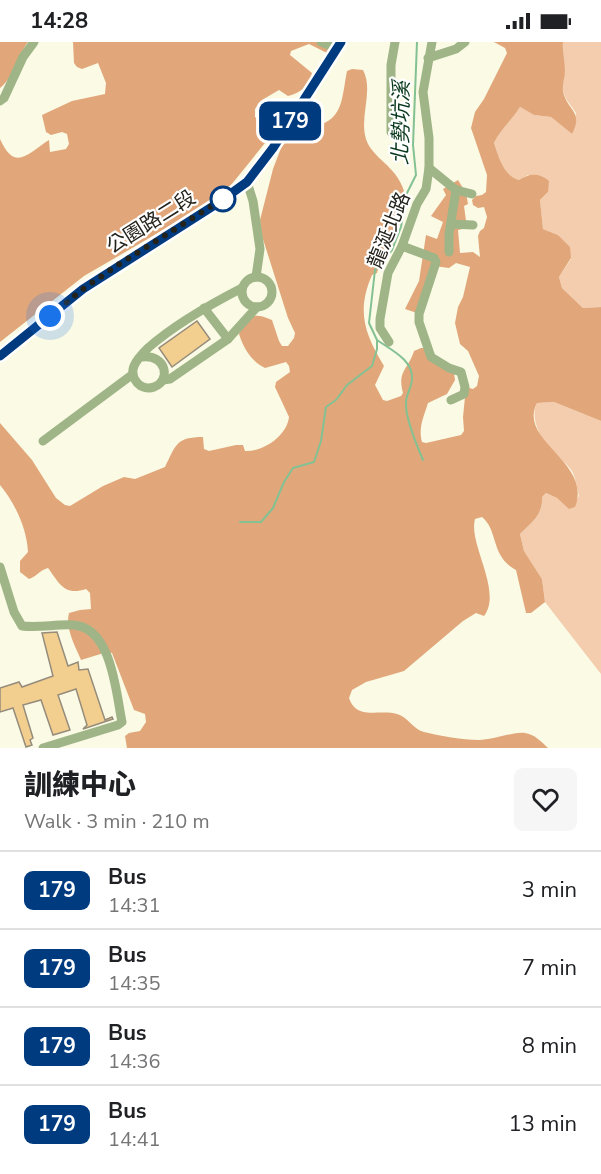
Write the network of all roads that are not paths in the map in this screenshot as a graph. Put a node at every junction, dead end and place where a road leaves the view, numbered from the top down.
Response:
1 (34, 42) edge
2 (321, 42) edge
3 (395, 42) edge
4 (432, 42) edge
5 (465, 42) edge
6 (339, 45) edge
7 (428, 58) junction
8 (0, 101) edge
9 (391, 132) dead end
10 (429, 168) junction
11 (247, 182) junction
12 (456, 190) junction
13 (472, 194) dead end
14 (451, 224) junction
15 (474, 225) dead end
16 (402, 246) junction
17 (449, 252) dead end
18 (256, 277) junction
19 (242, 288) junction
20 (257, 307) junction
21 (204, 308) junction
22 (228, 339) junction
23 (389, 342) dead end
24 (0, 356) edge
25 (142, 357) junction
26 (133, 374) junction
27 (163, 380) junction
28 (452, 400) dead end
29 (43, 441) dead end
30 (0, 567) edge
31 (43, 748) edge

1 - 8 street
2 - 6 street
3 - 9 street
4 - 7 street, 龍涎北路
5 - 7 street
6 - 11 main road, 公園路二段
7 - 10 street, 龍涎北路
10 - 12 street
10 - 16 street, 龍涎北路
11 - 18 street
11 - 24 main road, 公園路二段
12 - 13 street
12 - 14 street
14 - 15 street
14 - 17 street
16 - 23 street, 龍涎北路
16 - 28 street
18 - 19 street
18 - 20 street
19 - 20 street
19 - 21 street
20 - 22 street
21 - 22 street
21 - 25 street
22 - 27 street
25 - 26 street
25 - 27 street
26 - 27 street
26 - 29 street
30 - 31 street

